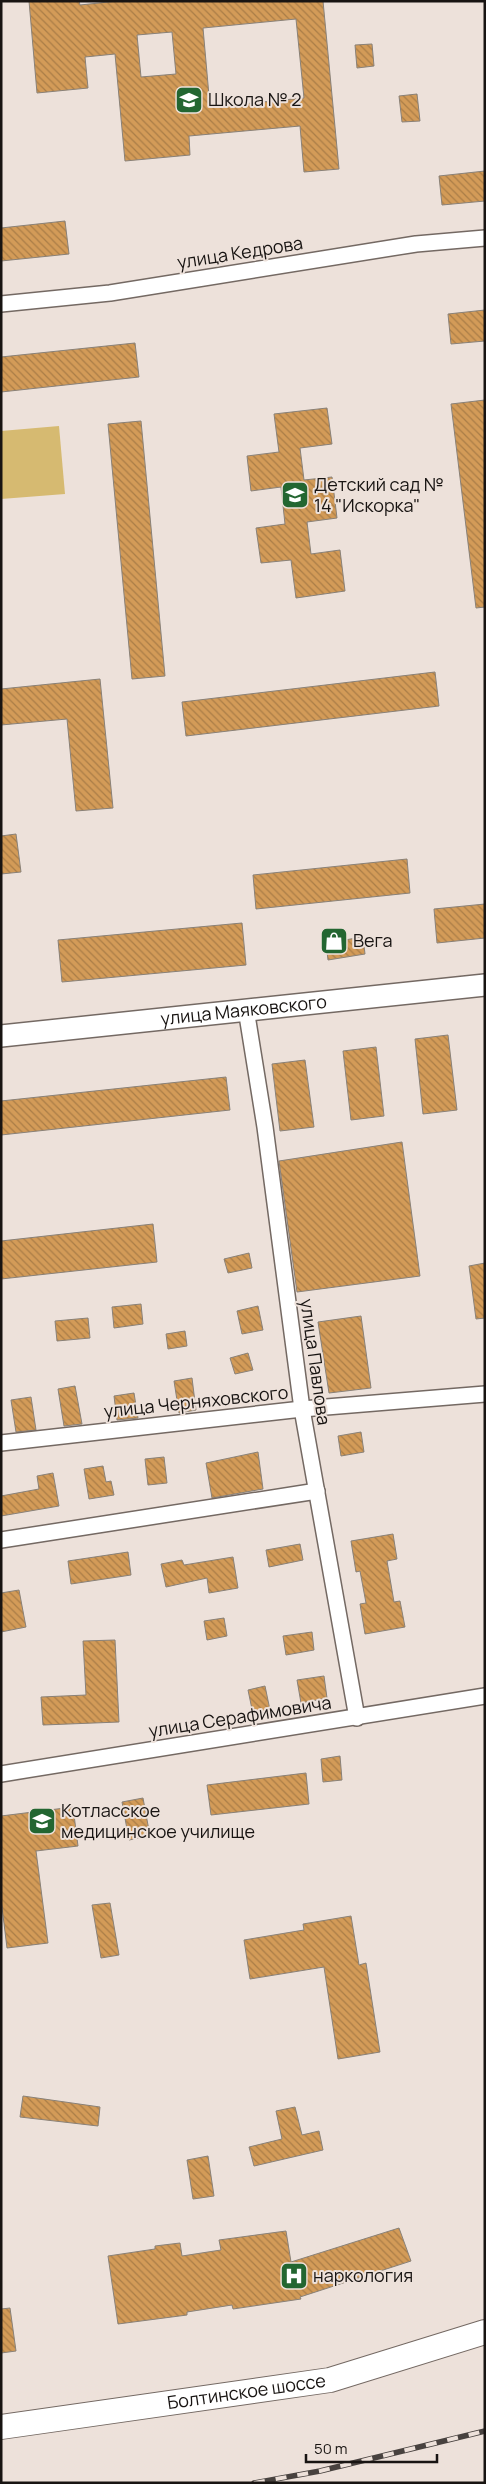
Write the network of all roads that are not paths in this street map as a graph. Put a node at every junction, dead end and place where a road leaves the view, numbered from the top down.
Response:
1 (485, 238) edge
2 (1, 304) edge
3 (485, 985) edge
4 (246, 1009) junction
5 (1, 1036) edge
6 (485, 1394) edge
7 (302, 1409) junction
8 (1, 1443) edge
9 (317, 1491) junction
10 (1, 1540) edge
11 (485, 1696) edge
12 (358, 1718) junction
13 (1, 1774) edge
14 (485, 2332) edge
15 (1, 2427) edge

1 - 2 street, улица Кедрова
3 - 4 street, улица Маяковского
4 - 5 street, улица Маяковского
4 - 7 street, улица Павлова
6 - 7 street, улица Черняховского
7 - 8 street, улица Черняховского
7 - 9 street, улица Павлова
9 - 10 street
9 - 12 street, улица Павлова
11 - 12 street, улица Серафимовича
12 - 13 street, улица Серафимовича
14 - 15 main road, Болтинское шоссе

